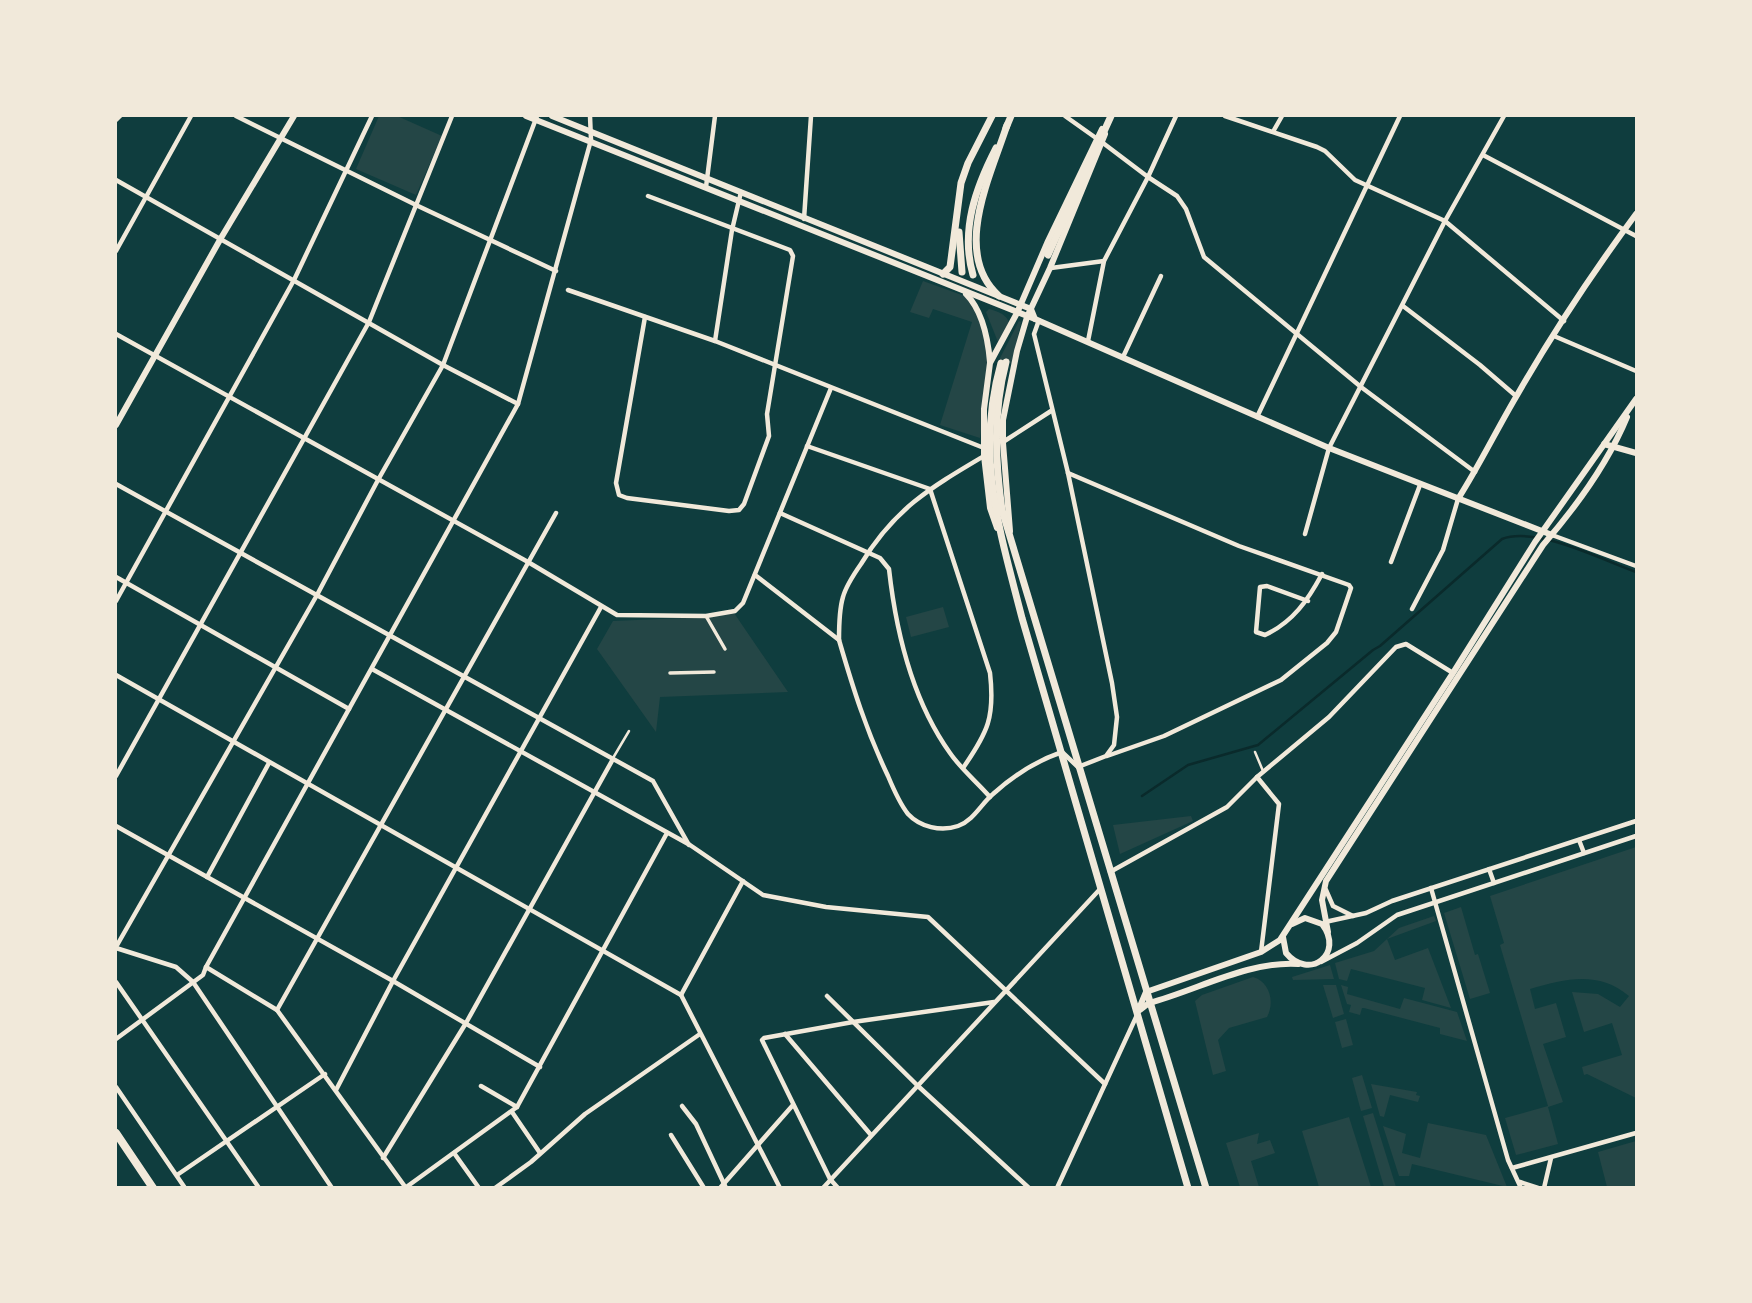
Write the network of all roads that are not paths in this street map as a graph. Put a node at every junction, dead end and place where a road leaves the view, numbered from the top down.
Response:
1 (120, 116) edge
2 (191, 116) edge
3 (236, 116) edge
4 (294, 116) edge
5 (372, 116) edge
6 (452, 116) edge
7 (526, 116) edge
8 (552, 116) edge
9 (590, 116) edge
10 (715, 116) edge
11 (811, 116) edge
12 (992, 116) edge
13 (1011, 116) edge
14 (1065, 116) edge
15 (1176, 116) edge
16 (1225, 116) edge
17 (1282, 116) edge
18 (1400, 116) edge
19 (1502, 116) edge
20 (536, 117) edge
21 (1110, 117) edge
22 (116, 120) edge
23 (1007, 125) junction
24 (590, 130) junction
25 (1274, 130) junction
26 (281, 138) junction
27 (1096, 138) junction
28 (591, 140) junction
29 (979, 143) junction
30 (1103, 143) junction
31 (1483, 155) junction
32 (347, 171) junction
33 (706, 177) junction
34 (1148, 177) junction
35 (116, 180) edge
36 (1366, 184) junction
37 (706, 187) junction
38 (741, 192) junction
39 (648, 196) dead end
40 (146, 197) junction
41 (738, 200) junction
42 (418, 206) junction
43 (1636, 214) edge
44 (804, 218) junction
45 (1445, 221) junction
46 (803, 226) junction
47 (1625, 229) junction
48 (732, 230) junction
49 (1636, 236) edge
50 (221, 239) junction
51 (490, 240) junction
52 (116, 251) edge
53 (1048, 255) dead end
54 (1104, 261) junction
55 (1050, 268) junction
56 (556, 271) junction
57 (962, 272) dead end
58 (943, 274) junction
59 (973, 275) dead end
60 (1161, 276) dead end
61 (294, 280) junction
62 (568, 290) dead end
63 (962, 290) junction
64 (999, 296) junction
65 (1020, 305) junction
66 (1403, 306) junction
67 (1031, 309) junction
68 (1017, 313) junction
69 (645, 317) junction
70 (1034, 319) junction
71 (1564, 321) junction
72 (369, 322) junction
73 (116, 334) edge
74 (1297, 336) junction
75 (1554, 336) junction
76 (715, 341) junction
77 (1088, 341) junction
78 (154, 355) junction
79 (1123, 357) junction
80 (990, 363) junction
81 (443, 365) junction
82 (776, 365) junction
83 (1636, 371) edge
84 (1361, 387) junction
85 (831, 388) junction
86 (229, 396) junction
87 (1516, 396) junction
88 (1636, 399) edge
89 (519, 404) junction
90 (1631, 405) junction
91 (1051, 411) junction
92 (1257, 418) junction
93 (116, 425) edge
94 (305, 438) junction
95 (1003, 443) junction
96 (1604, 444) junction
97 (807, 446) junction
98 (1615, 447) junction
99 (1329, 448) junction
100 (984, 452) junction
101 (1636, 453) edge
102 (1475, 472) junction
103 (1068, 473) junction
104 (378, 480) junction
105 (116, 484) edge
106 (1420, 485) junction
107 (930, 489) junction
108 (1458, 499) junction
109 (165, 512) junction
110 (556, 513) dead end
111 (780, 513) junction
112 (454, 522) junction
113 (1541, 533) junction
114 (1306, 534) dead end
115 (1550, 536) junction
116 (1011, 538) junction
117 (1002, 542) junction
118 (868, 552) junction
119 (240, 553) junction
120 (528, 562) junction
121 (1391, 562) dead end
122 (1636, 566) edge
123 (1322, 574) junction
124 (755, 575) junction
125 (116, 577) edge
126 (126, 582) junction
127 (317, 595) junction
128 (116, 601) edge
129 (1308, 601) junction
130 (601, 607) junction
131 (1412, 609) dead end
132 (706, 616) junction
133 (200, 624) junction
134 (390, 636) junction
135 (839, 640) junction
136 (725, 649) dead end
137 (274, 667) junction
138 (372, 668) junction
139 (714, 672) dead end
140 (670, 673) dead end
141 (116, 675) edge
142 (1455, 675) junction
143 (464, 677) junction
144 (159, 699) junction
145 (349, 709) junction
146 (446, 710) junction
147 (539, 718) junction
148 (629, 731) dead end
149 (232, 742) junction
150 (520, 751) junction
151 (1062, 752) junction
152 (1255, 752) dead end
153 (1106, 756) junction
154 (613, 759) junction
155 (269, 763) junction
156 (1079, 767) junction
157 (963, 768) junction
158 (1263, 772) junction
159 (116, 776) edge
160 (1257, 776) junction
161 (307, 784) junction
162 (595, 793) junction
163 (990, 797) junction
164 (1636, 821) edge
165 (116, 826) edge
166 (381, 826) junction
167 (667, 833) junction
168 (1636, 836) edge
169 (1580, 840) junction
170 (690, 845) junction
171 (1584, 853) junction
172 (167, 856) junction
173 (455, 868) junction
174 (1489, 869) junction
175 (1110, 872) junction
176 (207, 877) junction
177 (743, 881) junction
178 (1326, 881) junction
179 (1494, 883) junction
180 (1102, 888) junction
181 (1431, 888) junction
182 (245, 899) junction
183 (1435, 902) junction
184 (530, 910) junction
185 (1354, 916) junction
186 (1313, 919) junction
187 (1327, 922) junction
188 (1291, 924) junction
189 (1286, 932) junction
190 (1328, 932) junction
191 (317, 940) junction
192 (116, 948) edge
193 (603, 951) junction
194 (1261, 952) junction
195 (1298, 964) junction
196 (1314, 964) junction
197 (205, 967) junction
198 (393, 981) junction
199 (116, 982) edge
200 (193, 982) junction
201 (1007, 990) junction
202 (1146, 992) junction
203 (681, 995) junction
204 (827, 996) dead end
205 (995, 1002) junction
206 (1150, 1003) junction
207 (278, 1010) junction
208 (1138, 1011) junction
209 (142, 1020) junction
210 (853, 1022) junction
211 (466, 1023) junction
212 (700, 1034) junction
213 (784, 1034) junction
214 (116, 1039) edge
215 (540, 1067) junction
216 (325, 1074) junction
217 (1105, 1084) junction
218 (481, 1086) dead end
219 (918, 1086) junction
220 (116, 1087) edge
221 (336, 1090) junction
222 (793, 1105) junction
223 (276, 1106) junction
224 (682, 1106) dead end
225 (517, 1107) junction
226 (512, 1112) junction
227 (116, 1133) edge
228 (1636, 1133) edge
229 (671, 1135) dead end
230 (871, 1135) junction
231 (229, 1142) junction
232 (756, 1144) junction
233 (454, 1153) junction
234 (540, 1153) junction
235 (1551, 1157) junction
236 (383, 1158) junction
237 (1513, 1168) junction
238 (177, 1175) junction
239 (830, 1180) junction
240 (1520, 1184) edge
241 (723, 1186) edge
242 (406, 1187) edge
243 (1028, 1187) edge
244 (153, 1188) edge
245 (185, 1188) edge
246 (259, 1188) edge
247 (332, 1188) edge
248 (479, 1188) edge
249 (495, 1188) edge
250 (704, 1188) edge
251 (780, 1188) edge
252 (823, 1188) edge
253 (838, 1188) edge
254 (1057, 1188) edge
255 (1188, 1188) edge
256 (1206, 1188) edge
257 (1538, 1188) edge
258 (1545, 1188) edge

1 - 22 street
2 - 40 street
3 - 26 street
4 - 26 main road
5 - 32 street
6 - 42 street
7 - 20 main road
8 - 24 main road
9 - 24 street
10 - 33 street
11 - 44 street
12 - 29 main road
13 - 23 main road
14 - 27 street
15 - 34 street
16 - 25 street
17 - 25 street
18 - 36 street
19 - 31 street
20 - 28 main road
20 - 51 street
21 - 27 main road
21 - 30 main road
21 - 53 main road
23 - 59 main road
23 - 64 main road
24 - 28 street
24 - 33 main road
25 - 36 street
26 - 32 street
26 - 50 main road
27 - 65 main road
28 - 37 main road
28 - 56 street
29 - 57 main road
29 - 58 main road
30 - 34 street
30 - 55 main road
31 - 45 street
31 - 47 street
32 - 42 street
32 - 61 street
33 - 37 street
33 - 38 main road
34 - 54 street
34 - 74 street
35 - 40 street
36 - 45 street
36 - 74 street
37 - 41 main road
38 - 41 street
38 - 44 main road
39 - 48 street
40 - 50 street
40 - 52 street
41 - 46 main road
41 - 48 street
42 - 51 street
42 - 72 street
43 - 47 main road
44 - 46 street
44 - 58 main road
45 - 66 street
45 - 71 street
46 - 63 main road
47 - 49 street
47 - 71 main road
48 - 76 street
48 - 82 street
50 - 61 street
50 - 78 main road
51 - 56 street
51 - 81 street
54 - 55 street
54 - 77 street
55 - 67 main road
56 - 89 street
58 - 64 main road
60 - 79 street
61 - 72 street
61 - 86 street
62 - 69 street
63 - 68 main road
63 - 80 main road
64 - 65 main road
65 - 67 main road
65 - 68 main road
66 - 84 street
66 - 87 street
67 - 70 main road
68 - 70 main road
68 - 80 main road
69 - 76 street
69 - 82 street
70 - 77 main road
70 - 91 street
70 - 95 main road
71 - 75 main road
72 - 81 street
72 - 94 street
73 - 78 street
74 - 84 street
74 - 92 street
75 - 83 street
75 - 87 main road
76 - 82 street
77 - 79 main road
78 - 86 street
78 - 93 main road
79 - 92 main road
80 - 100 main road
81 - 89 street
81 - 104 street
82 - 85 street
84 - 99 street
84 - 102 street
85 - 97 street
85 - 100 street
86 - 94 street
86 - 109 street
87 - 102 main road
88 - 90 main road
89 - 112 street
90 - 96 main road
90 - 98 main road
91 - 95 street
91 - 103 street
92 - 99 main road
94 - 104 street
94 - 119 street
95 - 116 main road
96 - 98 main road
96 - 113 main road
97 - 107 street
97 - 111 street
98 - 101 main road
98 - 115 main road
99 - 106 main road
99 - 114 street
100 - 107 street
100 - 117 main road
102 - 108 main road
103 - 123 street
103 - 153 street
104 - 112 street
104 - 127 street
105 - 109 street
106 - 108 main road
106 - 121 street
107 - 118 street
107 - 157 street
108 - 113 main road
108 - 131 street
109 - 119 street
109 - 126 street
110 - 120 street
111 - 118 street
111 - 124 street
112 - 120 street
112 - 134 street
113 - 115 main road
113 - 142 main road
115 - 122 street
115 - 142 main road
116 - 117 main road
116 - 156 main road
117 - 151 main road
118 - 135 street
118 - 157 street
119 - 127 street
119 - 133 street
120 - 130 street
120 - 143 street
123 - 129 street
123 - 153 street
124 - 132 street
124 - 135 street
125 - 126 street
126 - 128 street
126 - 133 street
127 - 134 street
127 - 137 street
129 - 129 street
130 - 132 street
130 - 147 street
132 - 136 street
133 - 137 street
133 - 144 street
134 - 138 street
134 - 143 street
135 - 163 street
137 - 145 street
137 - 149 street
138 - 145 street
138 - 146 street
139 - 140 street
141 - 144 street
142 - 158 street
142 - 178 main road
142 - 188 main road
143 - 146 street
143 - 147 street
144 - 149 street
144 - 159 street
145 - 161 street
146 - 150 street
146 - 166 street
147 - 150 street
147 - 154 street
148 - 154 lane
149 - 155 street
149 - 172 street
150 - 162 street
150 - 173 street
151 - 156 street
151 - 163 street
151 - 180 main road
152 - 158 lane
153 - 156 street
154 - 162 street
154 - 170 street
155 - 161 street
155 - 176 street
156 - 175 main road
157 - 163 street
158 - 160 street
160 - 175 street
160 - 194 street
161 - 166 street
161 - 182 street
162 - 167 street
162 - 184 street
164 - 169 street
165 - 172 street
166 - 173 street
166 - 191 street
167 - 170 street
167 - 193 street
168 - 171 street
169 - 171 street
169 - 174 street
170 - 177 street
171 - 179 street
172 - 176 street
172 - 192 street
173 - 184 street
173 - 198 street
174 - 179 street
174 - 181 street
175 - 202 main road
176 - 182 street
177 - 201 street
177 - 203 street
178 - 185 street
178 - 187 main road
179 - 183 street
180 - 201 street
180 - 208 main road
181 - 183 street
181 - 185 street
182 - 191 street
182 - 197 street
183 - 196 street
183 - 237 street
184 - 193 street
184 - 211 street
185 - 187 street
186 - 187 street
186 - 188 main road
186 - 190 main road
187 - 190 main road
188 - 189 main road
189 - 194 main road
189 - 195 main road
190 - 196 main road
191 - 198 street
191 - 207 street
192 - 200 street
193 - 203 street
193 - 215 street
194 - 202 main road
195 - 196 main road
195 - 206 main road
197 - 200 street
197 - 207 street
198 - 211 street
198 - 221 street
199 - 209 street
200 - 209 street
200 - 223 street
201 - 205 street
201 - 217 street
202 - 206 main road
202 - 208 main road
203 - 212 street
204 - 210 street
205 - 210 street
205 - 219 street
206 - 208 main road
206 - 256 main road
207 - 216 street
208 - 217 street
208 - 255 main road
209 - 214 street
209 - 231 street
210 - 213 street
210 - 219 street
211 - 215 street
211 - 236 street
212 - 232 street
212 - 234 street
213 - 222 street
213 - 230 street
215 - 225 street
216 - 221 street
216 - 223 street
217 - 254 street
218 - 225 street
219 - 230 street
219 - 243 street
220 - 238 street
221 - 236 street
222 - 232 street
222 - 239 street
223 - 231 street
223 - 247 street
224 - 241 street
225 - 226 street
226 - 233 street
226 - 234 street
227 - 244 highway
228 - 235 street
229 - 250 street
230 - 239 street
231 - 238 street
231 - 246 street
232 - 241 street
232 - 251 street
233 - 242 street
233 - 248 street
234 - 249 street
235 - 237 street
235 - 258 street
236 - 242 street
237 - 240 street
238 - 245 street
239 - 252 street
239 - 253 street
240 - 257 street

